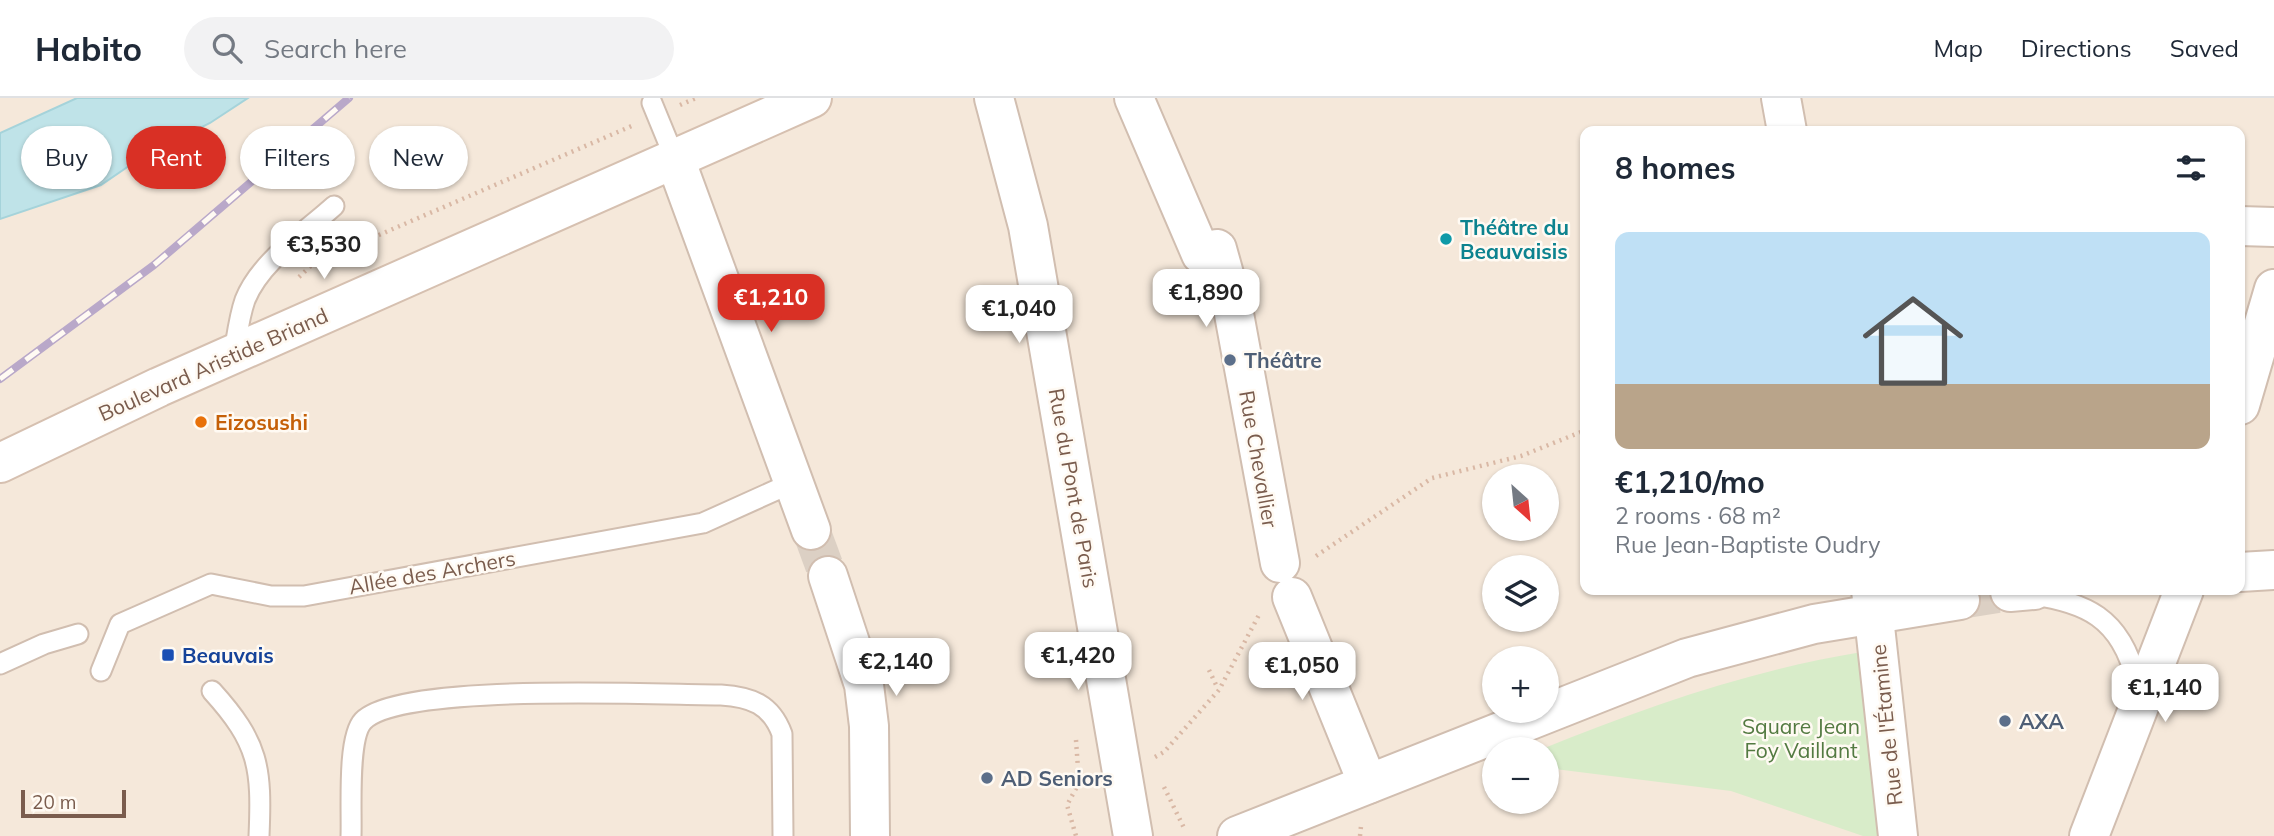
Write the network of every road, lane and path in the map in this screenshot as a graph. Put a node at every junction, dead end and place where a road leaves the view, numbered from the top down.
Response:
1 (695, 98) edge
2 (812, 98) edge
3 (994, 98) edge
4 (1134, 98) edge
5 (1781, 98) edge
6 (654, 109) junction
7 (1786, 126) edge
8 (675, 159) junction
9 (334, 206) dead end
10 (2245, 226) edge
11 (2274, 227) edge
12 (297, 279) dead end
13 (2274, 289) edge
14 (234, 354) junction
15 (2245, 388) edge
16 (1580, 432) edge
17 (0, 463) edge
18 (1432, 478) dead end
19 (794, 482) junction
20 (811, 530) tunnel mouth
21 (2274, 570) edge
22 (2245, 572) edge
23 (828, 576) tunnel mouth
24 (2043, 595) edge
25 (2179, 595) edge
26 (2180, 595) edge
27 (1960, 600) tunnel mouth
28 (1873, 601) edge
29 (78, 634) dead end
30 (0, 664) edge
31 (1209, 670) dead end
32 (101, 671) dead end
33 (2136, 680) junction
34 (1219, 690) dead end
35 (212, 691) dead end
36 (1079, 783) dead end
37 (1368, 784) junction
38 (259, 836) edge
39 (351, 836) edge
40 (783, 836) edge
41 (870, 836) edge
42 (1076, 836) edge
43 (1133, 836) edge
44 (1237, 836) edge
45 (1898, 836) edge
46 (2073, 836) edge
47 (2089, 836) edge

1 - 6 path
2 - 8 street, Boulevard Aristide Briand
3 - 43 street, Rue du Pont de Paris
4 - 37 street, Rue Chevallier
5 - 7 street
6 - 8 lane
6 - 12 path
8 - 14 street, Boulevard Aristide Briand
8 - 19 street
9 - 14 lane
10 - 11 street
13 - 15 street
14 - 17 street, Boulevard Aristide Briand
16 - 18 path
19 - 20 street
19 - 32 lane, Allée des Archers
21 - 22 street
23 - 41 street
24 - 33 lane
25 - 33 lane
26 - 47 street
27 - 28 street
28 - 37 street
28 - 45 street, Rue de l'Étamine
29 - 30 lane
31 - 34 path
33 - 46 lane
35 - 38 lane
36 - 42 path
37 - 44 street
39 - 40 lane

